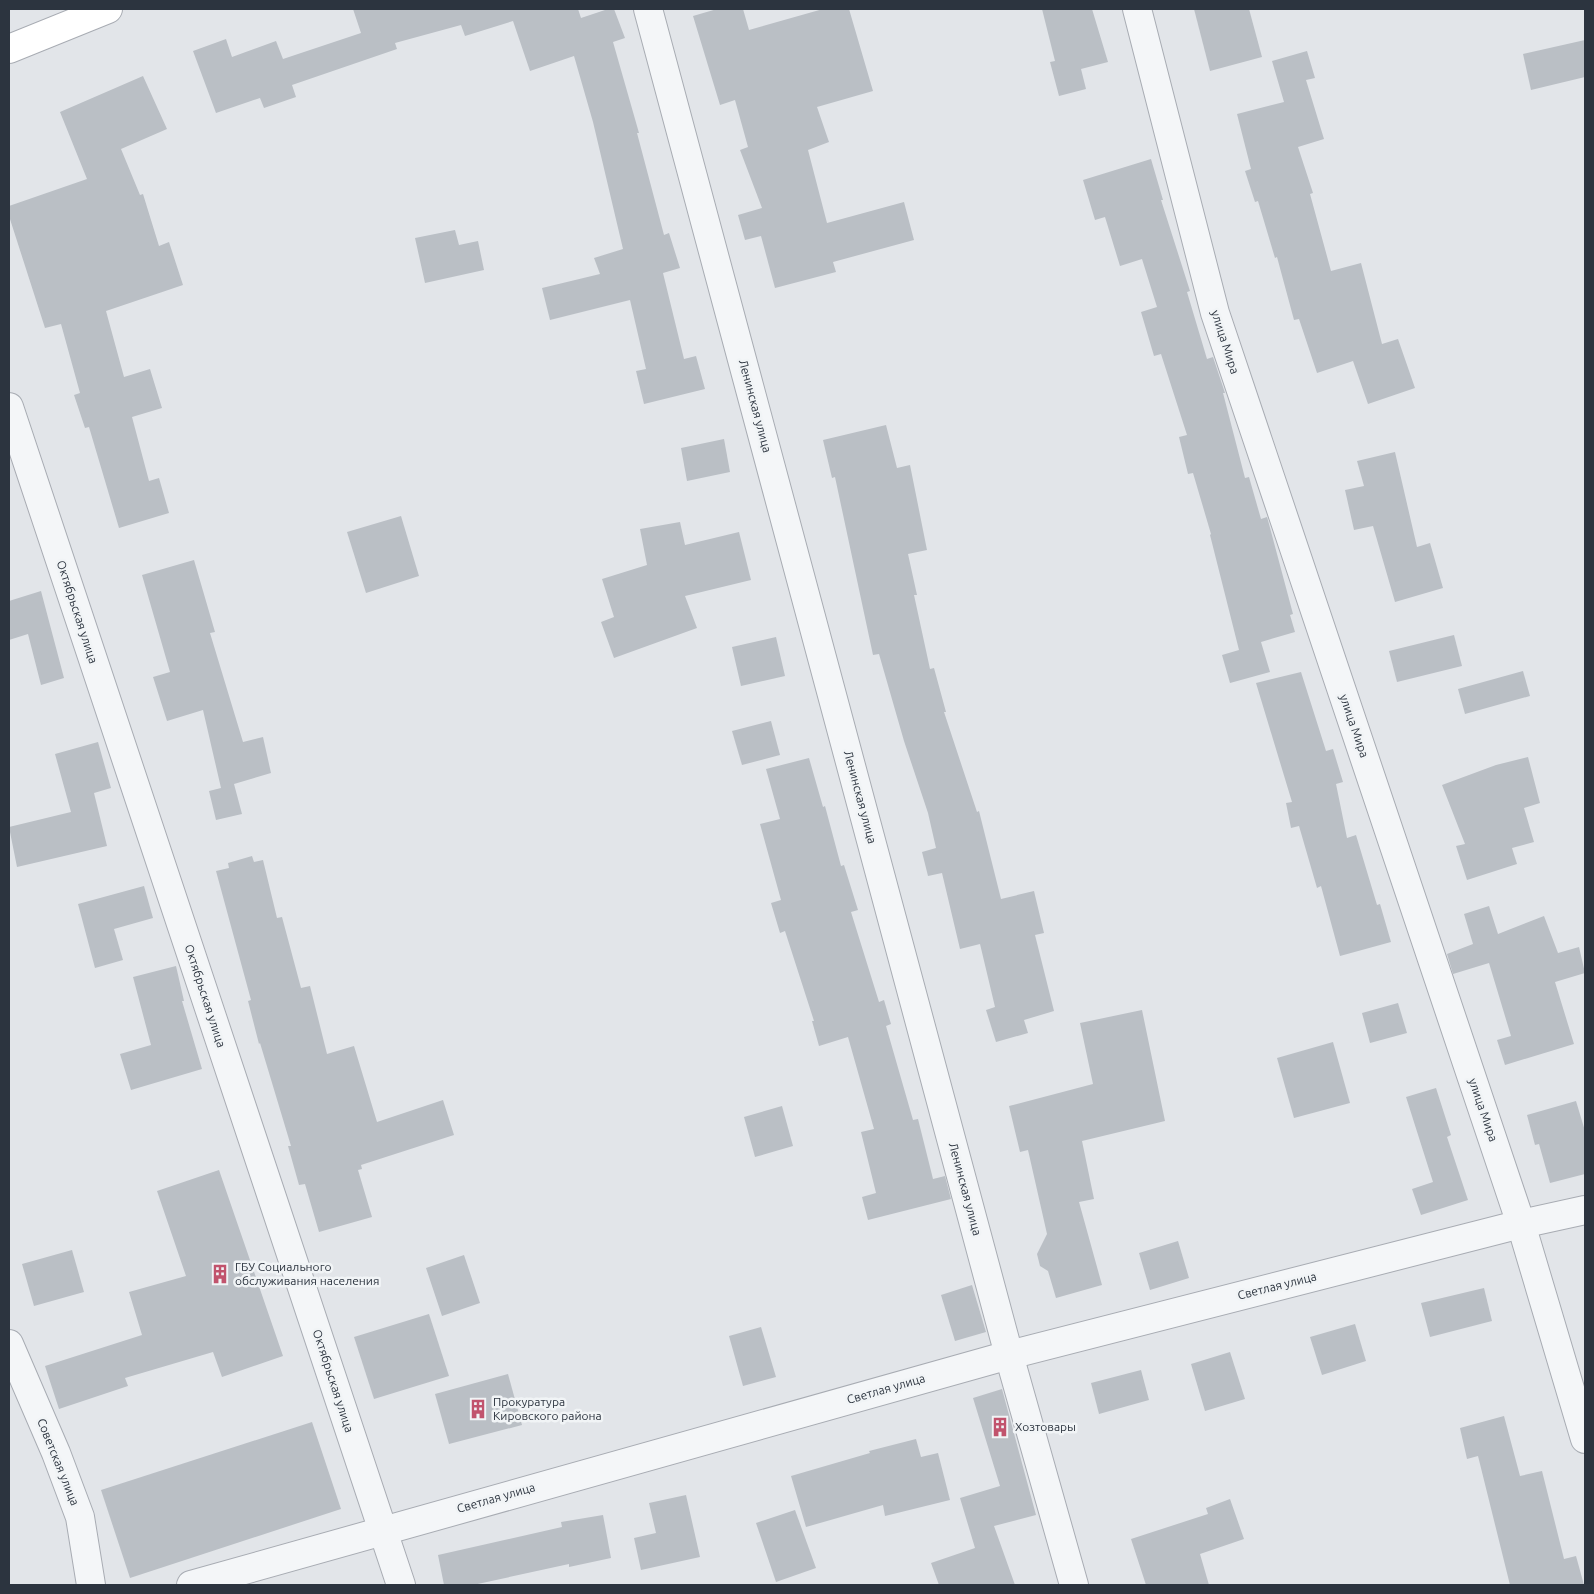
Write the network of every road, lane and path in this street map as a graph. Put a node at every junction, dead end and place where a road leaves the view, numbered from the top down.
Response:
1 (108, 9) edge
2 (648, 9) edge
3 (1137, 9) edge
4 (9, 49) edge
5 (9, 407) edge
6 (1585, 1210) edge
7 (1521, 1224) junction
8 (9, 1344) edge
9 (1009, 1354) junction
10 (1585, 1439) edge
11 (382, 1530) junction
12 (91, 1585) edge
13 (191, 1585) edge
14 (402, 1585) edge
15 (1074, 1585) edge

1 - 4 main road
2 - 9 street, Ленинская улица
3 - 7 street, улица Мира
5 - 11 street, Октябрьская улица
6 - 7 street, Светлая улица
7 - 9 street, Светлая улица
7 - 10 street, улица Мира
8 - 12 street, Советская улица
9 - 11 street, Светлая улица
9 - 15 street, Ленинская улица
11 - 13 street, Светлая улица
11 - 14 street, Октябрьская улица

